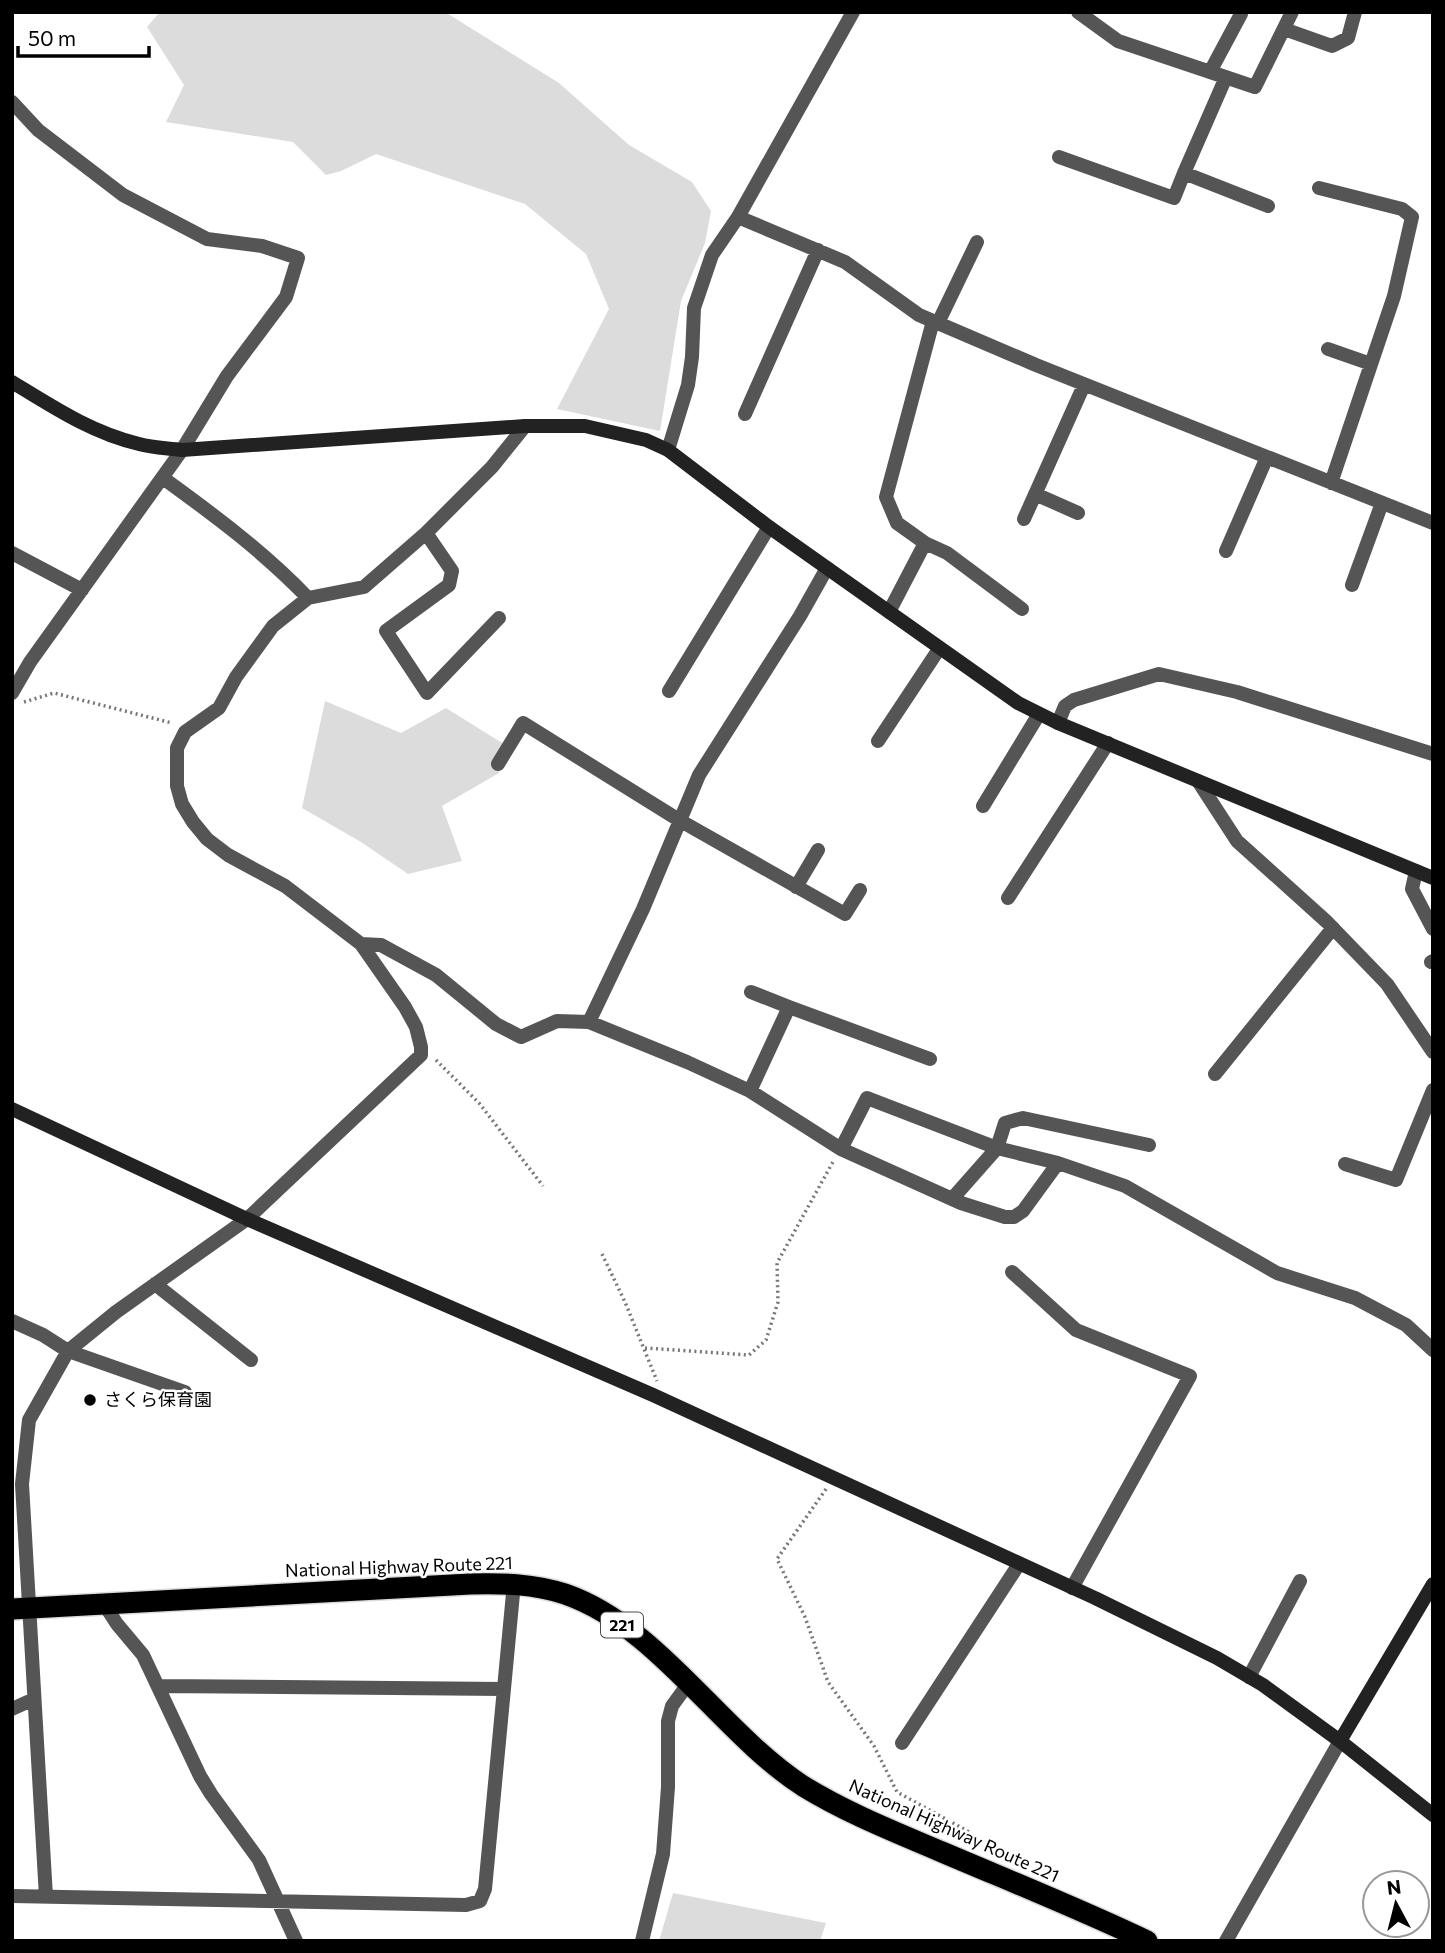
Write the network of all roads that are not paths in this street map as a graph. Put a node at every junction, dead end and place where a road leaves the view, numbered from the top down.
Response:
1 (853, 12) edge
2 (1078, 12) edge
3 (1292, 12) edge
4 (1355, 12) edge
5 (1241, 14) edge
6 (1284, 29) junction
7 (1210, 72) junction
8 (1226, 77) junction
9 (12, 102) edge
10 (1059, 157) dead end
11 (1184, 173) junction
12 (1319, 188) dead end
13 (1268, 206) dead end
14 (738, 217) junction
15 (977, 242) dead end
16 (818, 250) junction
17 (936, 322) junction
18 (1328, 349) dead end
19 (1371, 364) junction
20 (12, 382) edge
21 (1084, 385) junction
22 (745, 414) dead end
23 (525, 426) junction
24 (183, 450) junction
25 (668, 450) junction
26 (1267, 457) junction
27 (163, 478) junction
28 (1331, 483) junction
29 (1035, 494) junction
30 (1382, 503) junction
31 (1078, 513) dead end
32 (1024, 519) dead end
33 (1433, 523) edge
34 (769, 527) junction
35 (426, 533) junction
36 (925, 543) junction
37 (1226, 551) dead end
38 (12, 553) edge
39 (827, 568) junction
40 (1352, 585) dead end
41 (82, 590) junction
42 (308, 598) junction
43 (1022, 609) dead end
44 (889, 612) junction
45 (499, 618) dead end
46 (939, 649) junction
47 (669, 691) dead end
48 (18, 698) edge
49 (1040, 714) junction
50 (1058, 723) junction
51 (878, 741) dead end
52 (1108, 743) junction
53 (1433, 754) edge
54 (498, 764) dead end
55 (1198, 780) junction
56 (983, 806) dead end
57 (679, 820) junction
58 (818, 850) dead end
59 (1416, 871) junction
60 (1433, 878) edge
61 (796, 887) junction
62 (860, 890) dead end
63 (1008, 898) dead end
64 (1333, 928) junction
65 (1433, 929) edge
66 (360, 944) junction
67 (751, 992) dead end
68 (789, 1007) junction
69 (589, 1022) junction
70 (1433, 1052) edge
71 (930, 1059) dead end
72 (1215, 1074) dead end
73 (1433, 1090) edge
74 (750, 1091) junction
75 (12, 1109) edge
76 (1149, 1144) dead end
77 (997, 1148) junction
78 (841, 1149) junction
79 (1058, 1163) junction
80 (1345, 1164) dead end
81 (952, 1199) junction
82 (247, 1219) junction
83 (1012, 1272) dead end
84 (155, 1284) junction
85 (12, 1321) edge
86 (1433, 1350) edge
87 (68, 1352) junction
88 (251, 1360) dead end
89 (184, 1391) dead end
90 (19, 1546) edge
91 (1019, 1564) junction
92 (1300, 1581) dead end
93 (514, 1583) junction
94 (1433, 1584) edge
95 (1072, 1588) junction
96 (104, 1604) junction
97 (21, 1608) edge
98 (1249, 1677) junction
99 (688, 1684) junction
100 (159, 1686) junction
101 (504, 1689) junction
102 (34, 1699) junction
103 (12, 1709) edge
104 (1340, 1741) junction
105 (902, 1743) dead end
106 (1433, 1815) edge
107 (12, 1895) edge
108 (46, 1897) junction
109 (277, 1902) junction
110 (296, 1941) edge
111 (642, 1941) edge
112 (1147, 1941) edge
113 (1226, 1941) edge

1 - 14 street
2 - 7 street
3 - 6 street
4 - 6 street
5 - 7 street
6 - 8 street
7 - 8 street
8 - 11 street
9 - 24 street
10 - 11 street
11 - 13 street
12 - 19 street
14 - 16 street
14 - 25 street
15 - 17 street
16 - 17 street
16 - 22 street
17 - 21 street
17 - 36 street
18 - 19 street
19 - 28 street
20 - 24 street
21 - 26 street
21 - 29 street
23 - 24 street
23 - 25 street
23 - 35 street
24 - 27 street
25 - 34 street
26 - 28 street
26 - 37 street
27 - 41 street
27 - 42 street
28 - 30 street
29 - 31 street
29 - 32 street
30 - 33 street
30 - 40 street
34 - 39 street
34 - 47 street
35 - 42 street
35 - 45 street
36 - 43 street
36 - 44 street
38 - 41 street
39 - 44 street
39 - 57 street
41 - 48 street
42 - 66 street
44 - 46 street
46 - 49 street
46 - 51 street
49 - 50 street
49 - 56 street
50 - 52 street
50 - 53 street
52 - 55 street
52 - 63 street
54 - 57 street
55 - 59 street
55 - 64 street
57 - 61 street
57 - 69 street
58 - 61 street
59 - 60 street
59 - 65 street
61 - 62 street
64 - 70 street
64 - 72 street
66 - 69 street
66 - 82 street
67 - 68 street
68 - 71 street
68 - 74 street
69 - 74 street
73 - 80 street
74 - 78 street
75 - 82 street
76 - 77 street
77 - 78 street
77 - 79 street
77 - 81 street
78 - 81 street
79 - 81 street
79 - 86 street
82 - 84 street
82 - 91 street
83 - 95 street
84 - 87 street
84 - 88 street
85 - 87 street
87 - 89 street
87 - 90 street
90 - 97 street
91 - 95 street
91 - 105 street
92 - 98 street
93 - 96 highway, National Highway Route 221 / 221
93 - 99 highway, National Highway Route 221 / 221
93 - 101 street
94 - 104 street
95 - 98 street
96 - 97 highway, National Highway Route 221 / 221
96 - 100 street
97 - 102 street
98 - 104 street
99 - 111 street
99 - 112 highway, National Highway Route 221 / 221
100 - 101 street
100 - 109 street
101 - 109 street
102 - 103 street
102 - 108 street
104 - 106 street
104 - 113 street
107 - 108 street
108 - 109 street
109 - 110 street

